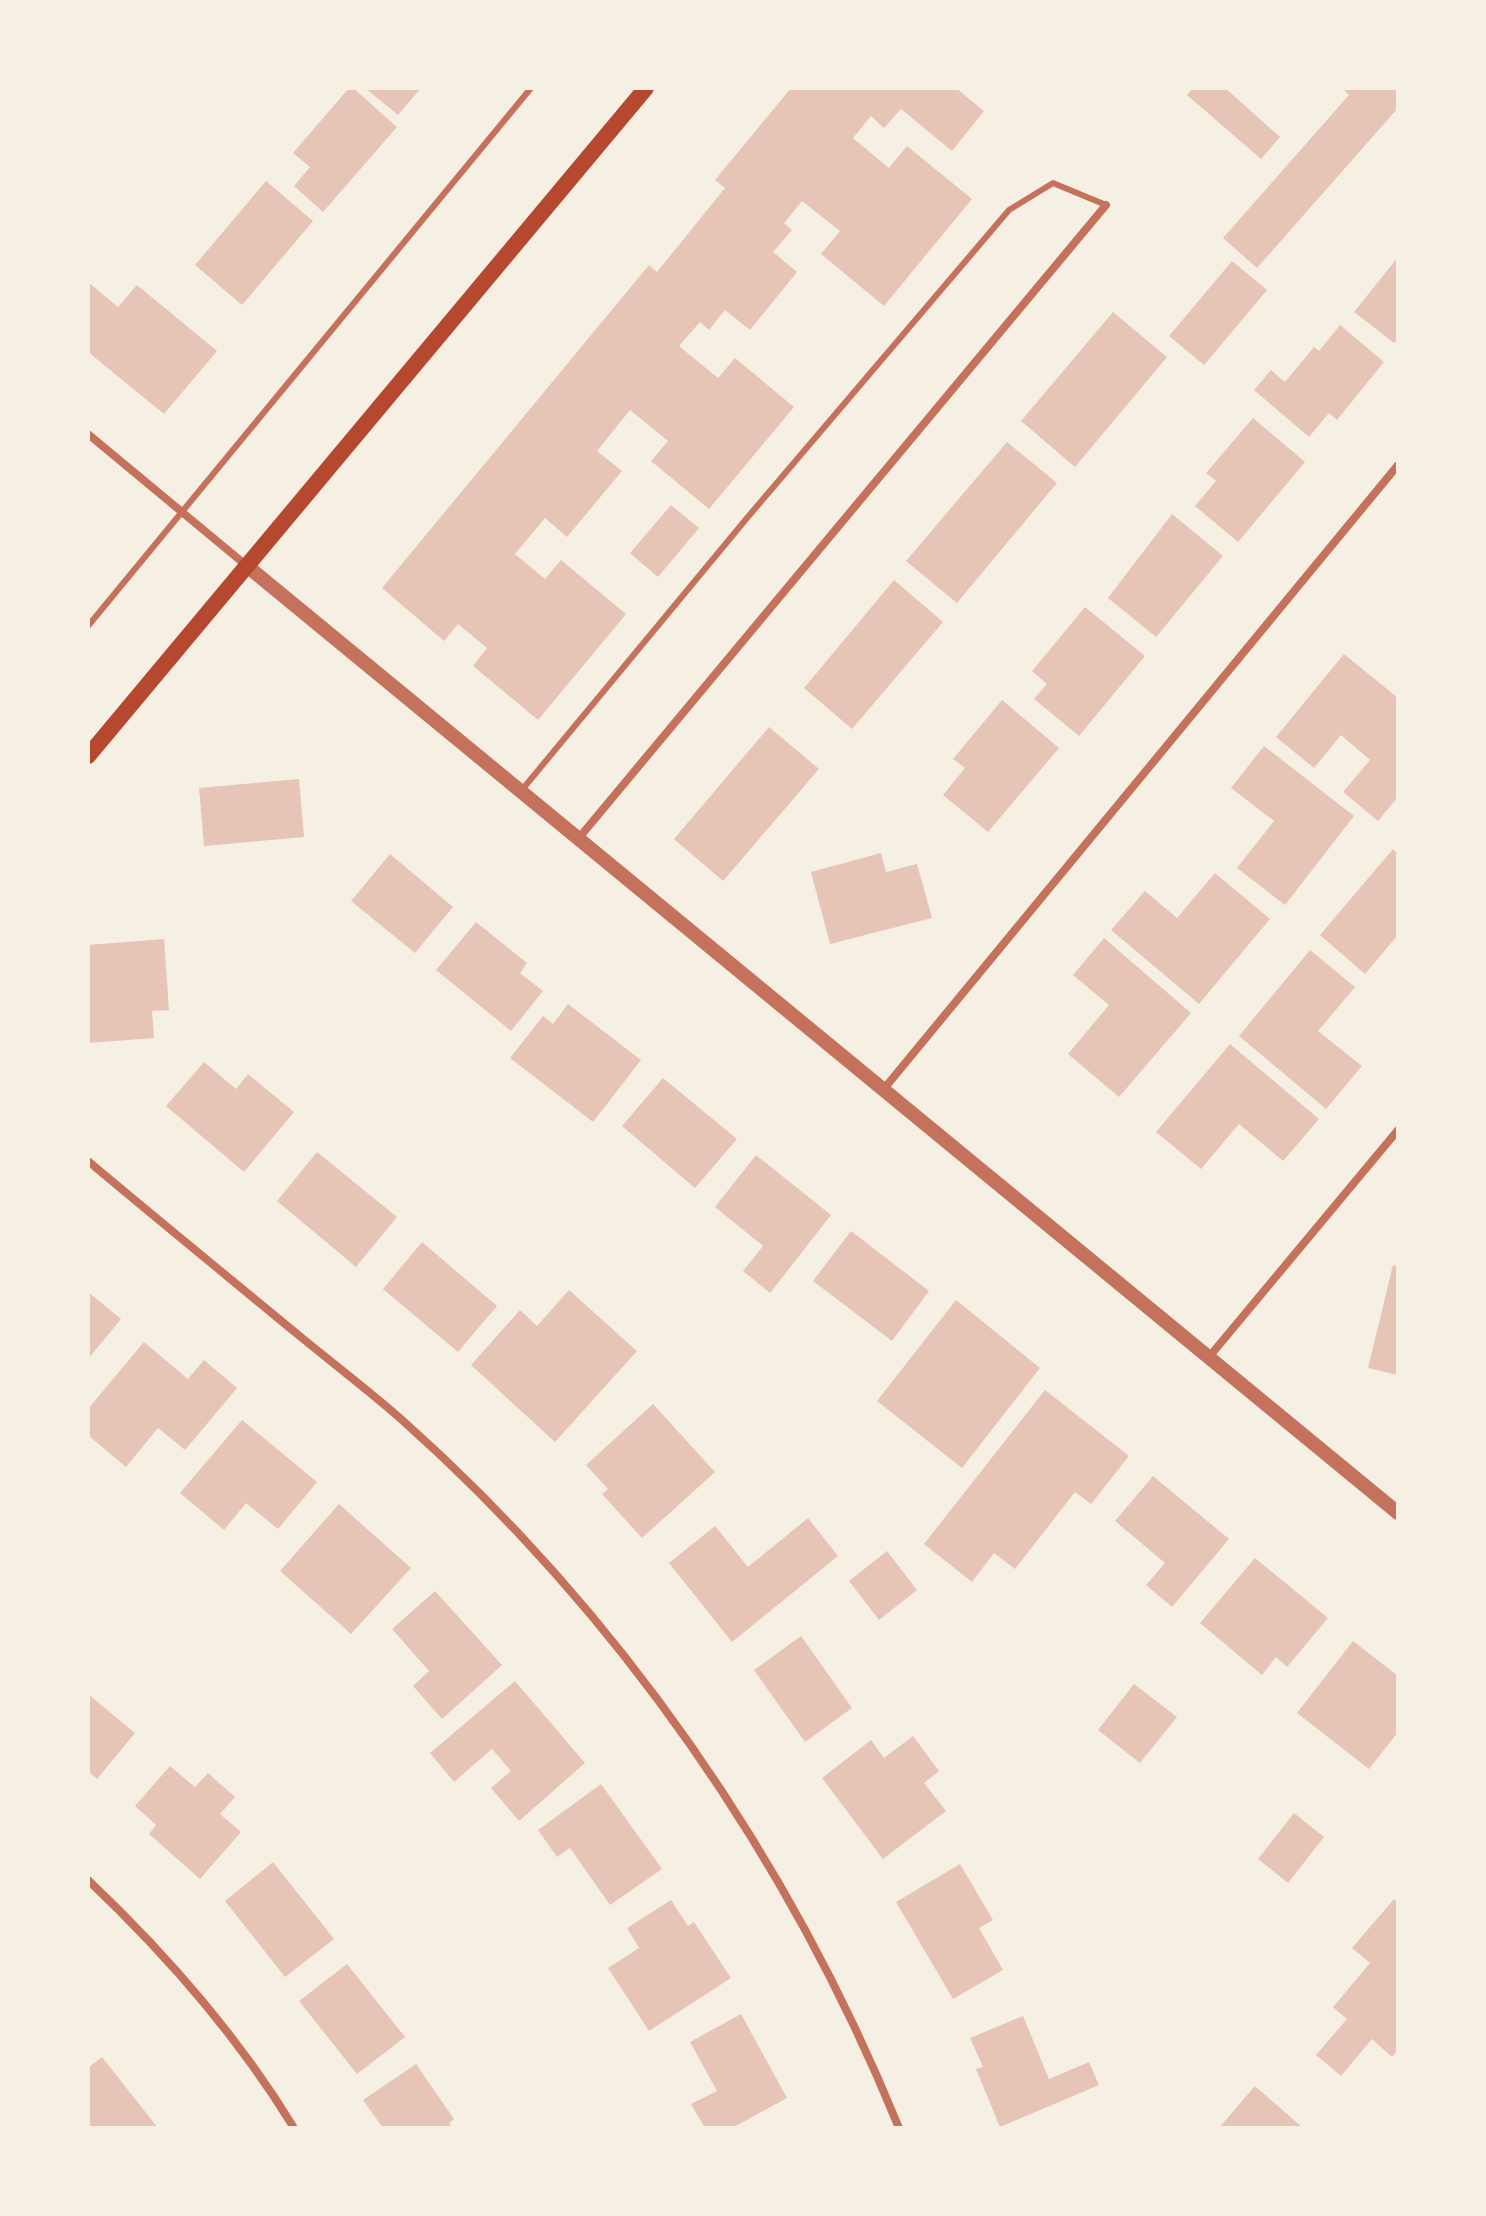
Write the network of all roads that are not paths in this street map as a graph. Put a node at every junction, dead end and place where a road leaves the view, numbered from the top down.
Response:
1 (531, 88) edge
2 (646, 88) edge
3 (1106, 205) joint
4 (88, 434) edge
5 (1398, 465) edge
6 (182, 513) junction
7 (247, 566) junction
8 (88, 626) edge
9 (88, 756) edge
10 (520, 792) junction
11 (578, 839) junction
12 (883, 1090) junction
13 (1398, 1130) edge
14 (88, 1161) edge
15 (1209, 1357) junction
16 (1398, 1513) edge
17 (88, 1880) edge
18 (294, 2128) edge
19 (899, 2128) edge

1 - 6 lane
2 - 7 main road
3 - 10 lane
3 - 11 street
4 - 6 street
5 - 12 street
6 - 7 street
6 - 8 lane
7 - 9 main road
7 - 10 street
10 - 11 street
11 - 12 street
12 - 15 street
13 - 15 street
14 - 19 street
15 - 16 street
17 - 18 street

